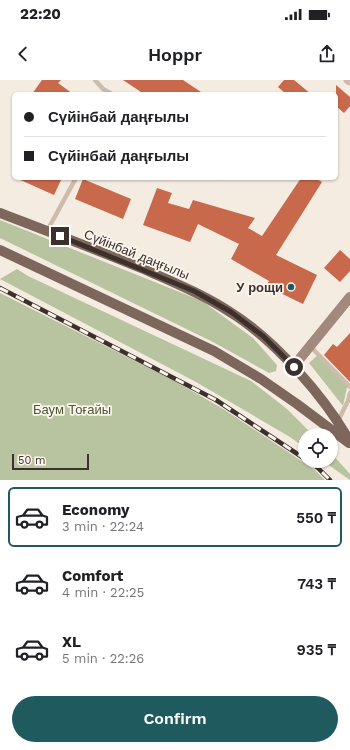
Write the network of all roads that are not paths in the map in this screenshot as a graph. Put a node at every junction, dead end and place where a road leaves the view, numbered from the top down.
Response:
1 (95, 80) edge
2 (108, 92) edge
3 (75, 180) edge
4 (0, 213) edge
5 (47, 231) junction
6 (0, 250) edge
7 (350, 297) edge
8 (310, 346) junction
9 (294, 367) junction
10 (350, 386) edge
11 (350, 393) edge
12 (338, 421) junction
13 (350, 443) edge

1 - 2 lane
3 - 5 lane
4 - 5 main road, Сүйінбай даңғылы
5 - 9 main road, Сүйінбай даңғылы
6 - 13 main road, Сүйінбай даңғылы
7 - 8 street
8 - 9 street
8 - 10 lane
9 - 12 main road, Сүйінбай даңғылы
11 - 12 lane
12 - 13 main road, Сүйінбай даңғылы

